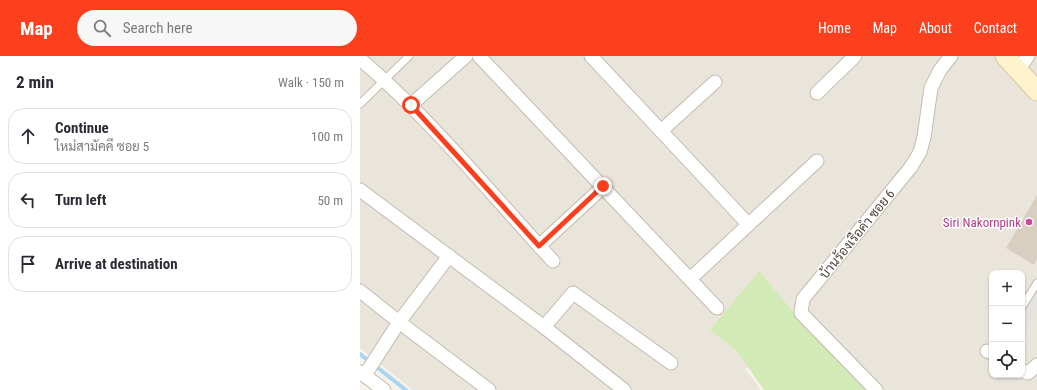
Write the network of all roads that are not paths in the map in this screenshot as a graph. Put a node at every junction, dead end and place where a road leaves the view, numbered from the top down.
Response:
1 (409, 56) edge
2 (466, 56) edge
3 (479, 56) edge
4 (591, 56) edge
5 (951, 56) edge
6 (1005, 56) edge
7 (853, 57) edge
8 (360, 59) edge
9 (1023, 63) edge
10 (384, 79) junction
11 (715, 82) dead end
12 (1037, 91) edge
13 (816, 93) dead end
14 (360, 104) edge
15 (411, 105) junction
16 (661, 131) junction
17 (817, 161) dead end
18 (603, 186) junction
19 (360, 190) edge
20 (748, 224) junction
21 (539, 246) junction
22 (449, 256) junction
23 (553, 261) dead end
24 (690, 279) junction
25 (1037, 283) edge
26 (360, 290) edge
27 (1023, 306) edge
28 (717, 308) dead end
29 (399, 322) junction
30 (544, 327) junction
31 (671, 363) dead end
32 (362, 373) edge
33 (384, 390) edge
34 (490, 390) edge
35 (624, 390) edge
36 (876, 390) edge

1 - 10 lane
2 - 15 street
3 - 18 street
4 - 16 street
5 - 36 street, บ้านร้องเรือคำ ซอย 6
6 - 9 street
7 - 13 street
8 - 10 street
9 - 12 street
10 - 14 lane
10 - 15 street
11 - 16 street
15 - 21 street
16 - 20 street
17 - 20 street
18 - 21 street
18 - 24 street
19 - 22 street
20 - 24 street
21 - 23 street
22 - 29 street
22 - 30 street
24 - 28 street
25 - 27 lane
26 - 29 street
29 - 32 street
29 - 34 street
30 - 31 street
30 - 35 street
32 - 33 street

